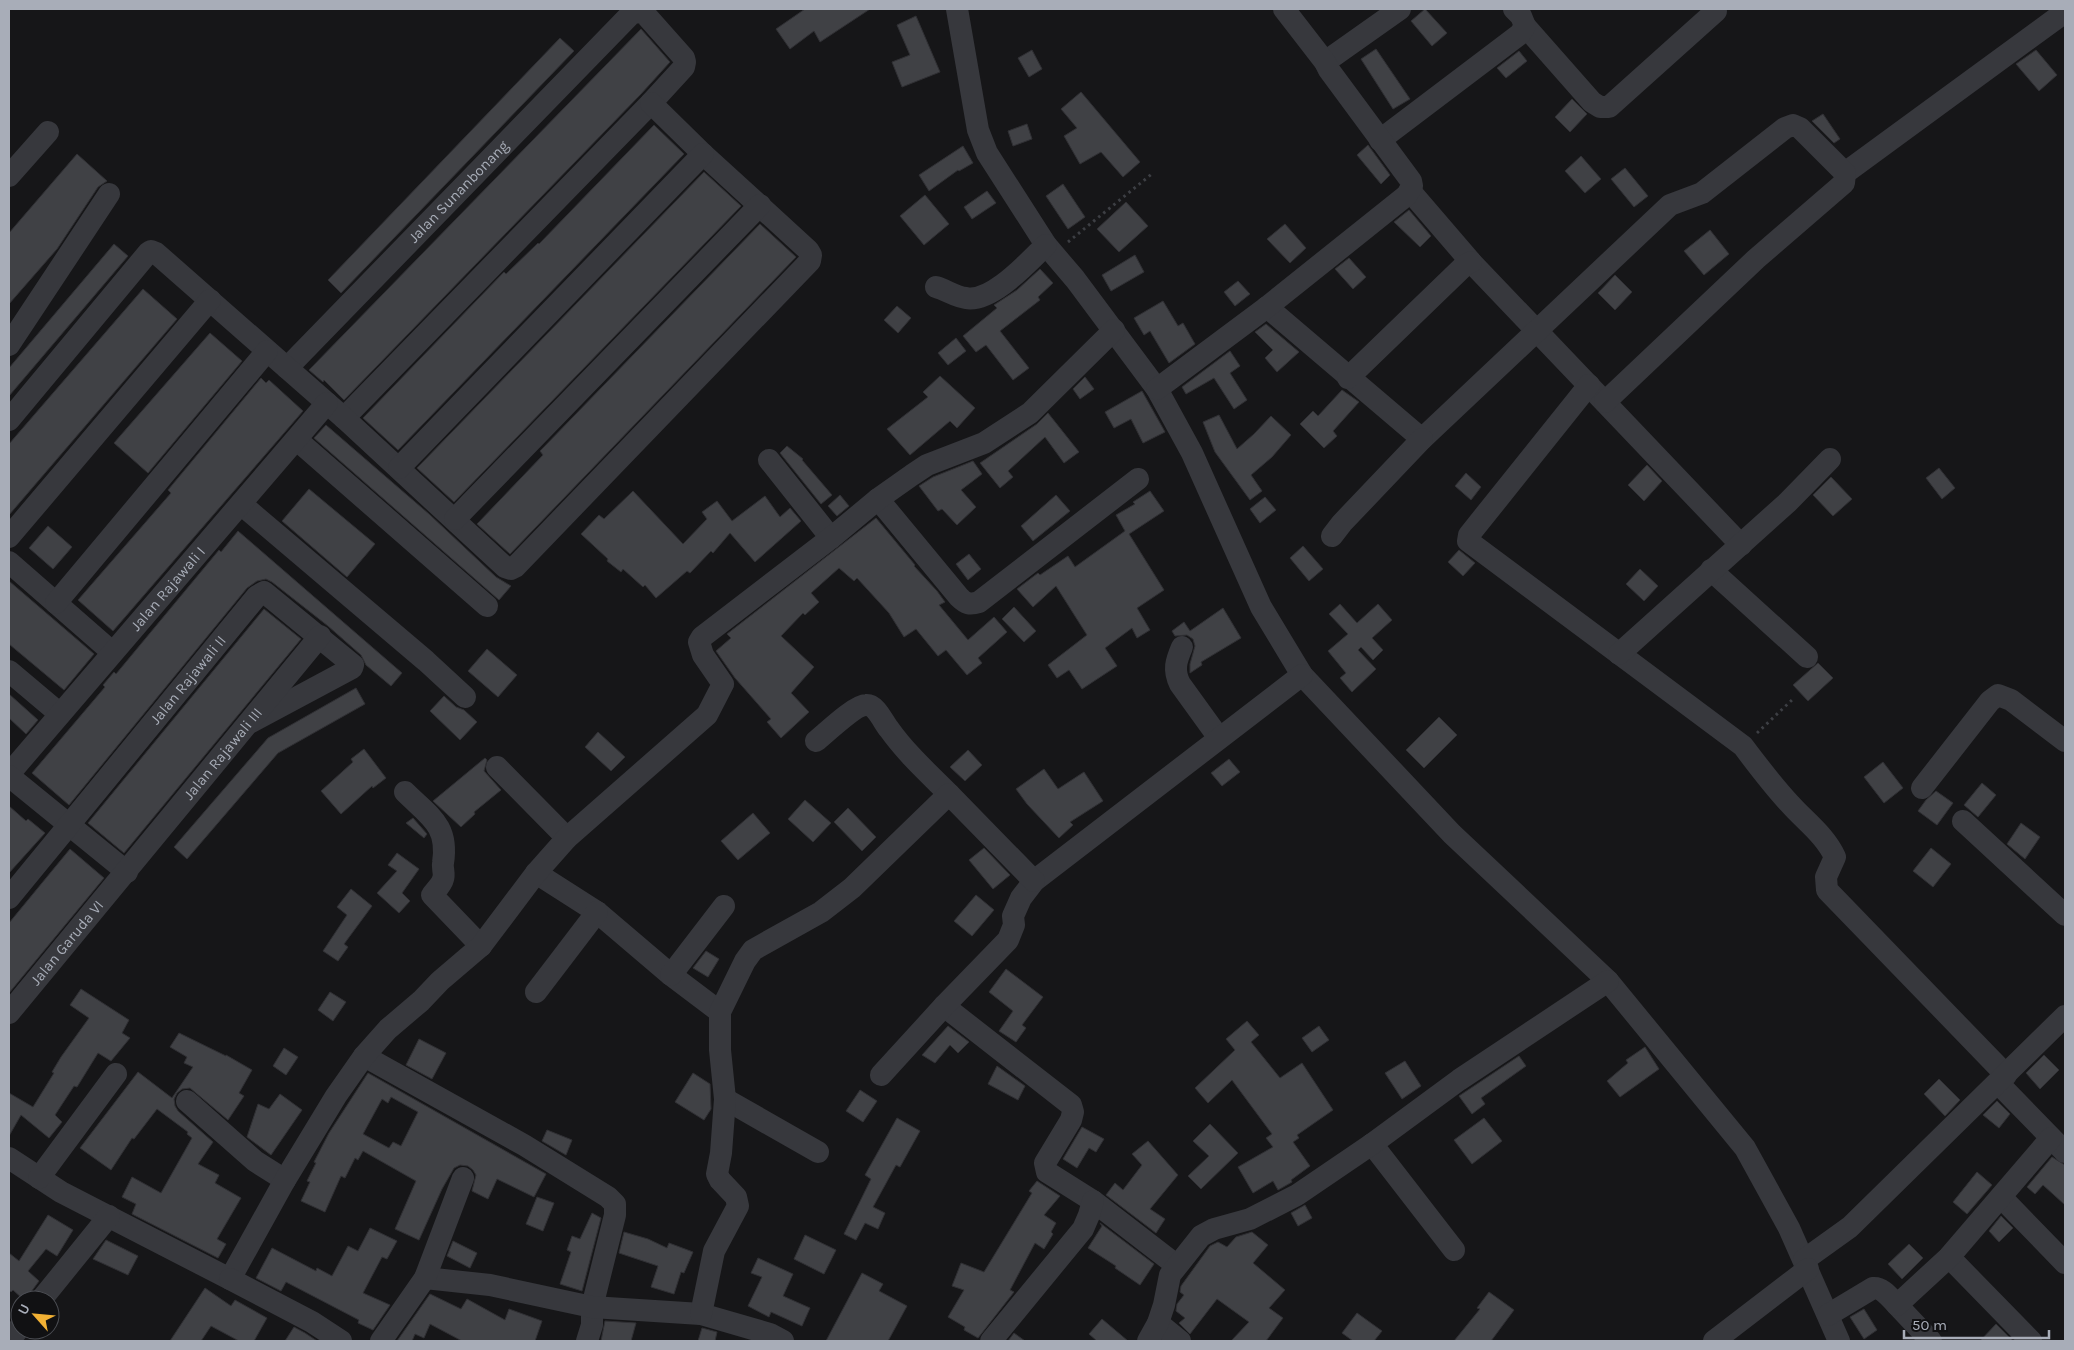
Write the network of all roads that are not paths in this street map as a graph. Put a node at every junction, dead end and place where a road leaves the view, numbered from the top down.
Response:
1 (957, 9) edge
2 (1284, 9) edge
3 (1400, 9) edge
4 (1716, 11) dead end
5 (2065, 12) edge
6 (1520, 17) edge
7 (1325, 62) junction
8 (651, 103) junction
9 (48, 132) dead end
10 (1380, 140) junction
11 (703, 154) junction
12 (1845, 174) junction
13 (9, 176) edge
14 (1410, 190) junction
15 (109, 194) dead end
16 (760, 205) junction
17 (1050, 249) junction
18 (1471, 262) junction
19 (936, 287) dead end
20 (210, 300) junction
21 (1267, 307) junction
22 (1114, 330) junction
23 (1537, 331) junction
24 (9, 345) edge
25 (267, 351) junction
26 (287, 368) junction
27 (1348, 378) junction
28 (1589, 385) junction
29 (1157, 389) junction
30 (1605, 402) junction
31 (327, 403) junction
32 (344, 418) junction
33 (9, 420) edge
34 (1422, 439) junction
35 (296, 440) junction
36 (1830, 459) dead end
37 (768, 460) dead end
38 (399, 468) junction
39 (1138, 479) dead end
40 (878, 499) junction
41 (241, 504) junction
42 (455, 519) junction
43 (1332, 536) dead end
44 (9, 537) edge
45 (830, 538) junction
46 (1741, 545) junction
47 (9, 562) edge
48 (1711, 570) junction
49 (56, 603) junction
50 (488, 606) dead end
51 (320, 636) junction
52 (1182, 647) dead end
53 (112, 652) junction
54 (1619, 654) junction
55 (1807, 657) dead end
56 (9, 671) edge
57 (1302, 675) junction
58 (465, 697) dead end
59 (60, 714) junction
60 (251, 722) junction
61 (1219, 738) junction
62 (816, 741) dead end
63 (2065, 742) edge
64 (497, 767) dead end
65 (9, 775) edge
66 (1922, 788) dead end
67 (405, 792) dead end
68 (948, 794) junction
69 (1963, 821) dead end
70 (69, 826) junction
71 (567, 838) junction
72 (127, 872) junction
73 (536, 873) junction
74 (1034, 881) junction
75 (9, 898) edge
76 (724, 906) dead end
77 (597, 912) junction
78 (2065, 915) edge
79 (480, 946) junction
80 (671, 975) junction
81 (1608, 981) junction
82 (536, 992) dead end
83 (944, 1006) junction
84 (720, 1012) junction
85 (9, 1013) edge
86 (2065, 1016) edge
87 (364, 1056) junction
88 (116, 1074) dead end
89 (881, 1075) dead end
90 (2002, 1079) junction
91 (725, 1099) junction
92 (187, 1101) dead end
93 (1372, 1144) junction
94 (2058, 1145) edge
95 (818, 1152) dead end
96 (9, 1158) edge
97 (39, 1178) junction
98 (463, 1178) dead end
99 (285, 1180) junction
100 (2001, 1197) junction
101 (1092, 1201) junction
102 (109, 1216) junction
103 (1454, 1250) dead end
104 (1949, 1257) junction
105 (2065, 1263) edge
106 (1176, 1265) junction
107 (1806, 1265) junction
108 (425, 1278) junction
109 (230, 1279) junction
110 (49, 1290) edge
111 (1897, 1305) junction
112 (592, 1307) junction
113 (701, 1314) junction
114 (1828, 1315) junction
115 (1153, 1332) edge
116 (774, 1339) edge
117 (341, 1341) edge
118 (381, 1341) edge
119 (586, 1341) edge
120 (991, 1341) edge
121 (1180, 1341) edge
122 (1714, 1341) edge
123 (1839, 1341) edge
124 (1931, 1341) edge
125 (2031, 1341) edge

1 - 17 street
2 - 7 street
3 - 7 street
4 - 6 street
5 - 12 street
6 - 10 street
7 - 10 street
8 - 11 street
8 - 26 street, Jalan Sunanbonang
8 - 32 street
9 - 13 street
10 - 14 street
11 - 16 street
11 - 38 street
12 - 23 street
12 - 30 street
14 - 18 street
14 - 21 street
15 - 24 street
16 - 42 street
16 - 42 street
17 - 19 street
17 - 22 street
18 - 23 street
18 - 27 street
20 - 25 street
20 - 33 street
20 - 44 street
21 - 27 street
21 - 29 street
22 - 29 street
22 - 40 street
23 - 28 street
23 - 34 street
25 - 26 street
25 - 49 street
26 - 31 street
27 - 34 street
28 - 30 street
28 - 54 street
29 - 57 street
30 - 46 street
31 - 32 street
31 - 35 street, Jalan Rajawali I
32 - 38 street
34 - 43 street
35 - 41 street, Jalan Rajawali I
35 - 50 street
36 - 46 street
37 - 45 street
38 - 42 street
39 - 40 street
40 - 45 street
41 - 53 street, Jalan Rajawali I
41 - 58 street
45 - 71 street
46 - 48 street
47 - 49 street
48 - 54 street
48 - 55 street
49 - 53 street
51 - 60 street, Jalan Rajawali III
51 - 60 street
51 - 70 street, Jalan Rajawali II
52 - 61 street
53 - 59 street, Jalan Rajawali I
54 - 90 street
56 - 59 street
57 - 61 street
57 - 81 street
59 - 65 street, Jalan Rajawali I
60 - 72 street, Jalan Rajawali III
61 - 74 street
62 - 68 street
63 - 66 street
64 - 71 street
65 - 70 street
67 - 79 street
68 - 74 street
68 - 84 street
69 - 78 street
70 - 72 street
70 - 75 street
71 - 73 street
72 - 85 street, Jalan Garuda VI
73 - 77 street
73 - 79 street
74 - 83 street
76 - 80 street
77 - 80 street
77 - 82 street
79 - 87 street
80 - 84 street
81 - 93 street
81 - 107 street
83 - 89 street
83 - 101 street
84 - 91 street
86 - 90 street
87 - 99 street
87 - 112 street
88 - 97 street
90 - 94 street
90 - 107 street
91 - 95 street
91 - 113 street
92 - 99 street
93 - 103 street
93 - 106 street
94 - 100 street
96 - 97 street
97 - 102 street
98 - 108 street
99 - 109 street
100 - 104 street
100 - 105 street
101 - 106 street
101 - 120 street
102 - 109 street
102 - 110 street
104 - 111 street
104 - 125 street
106 - 115 street
107 - 114 street
107 - 122 street
108 - 112 street
108 - 118 street
109 - 117 street
111 - 114 street
111 - 124 street
112 - 113 street
112 - 119 street
113 - 116 street
114 - 123 street
115 - 121 street

